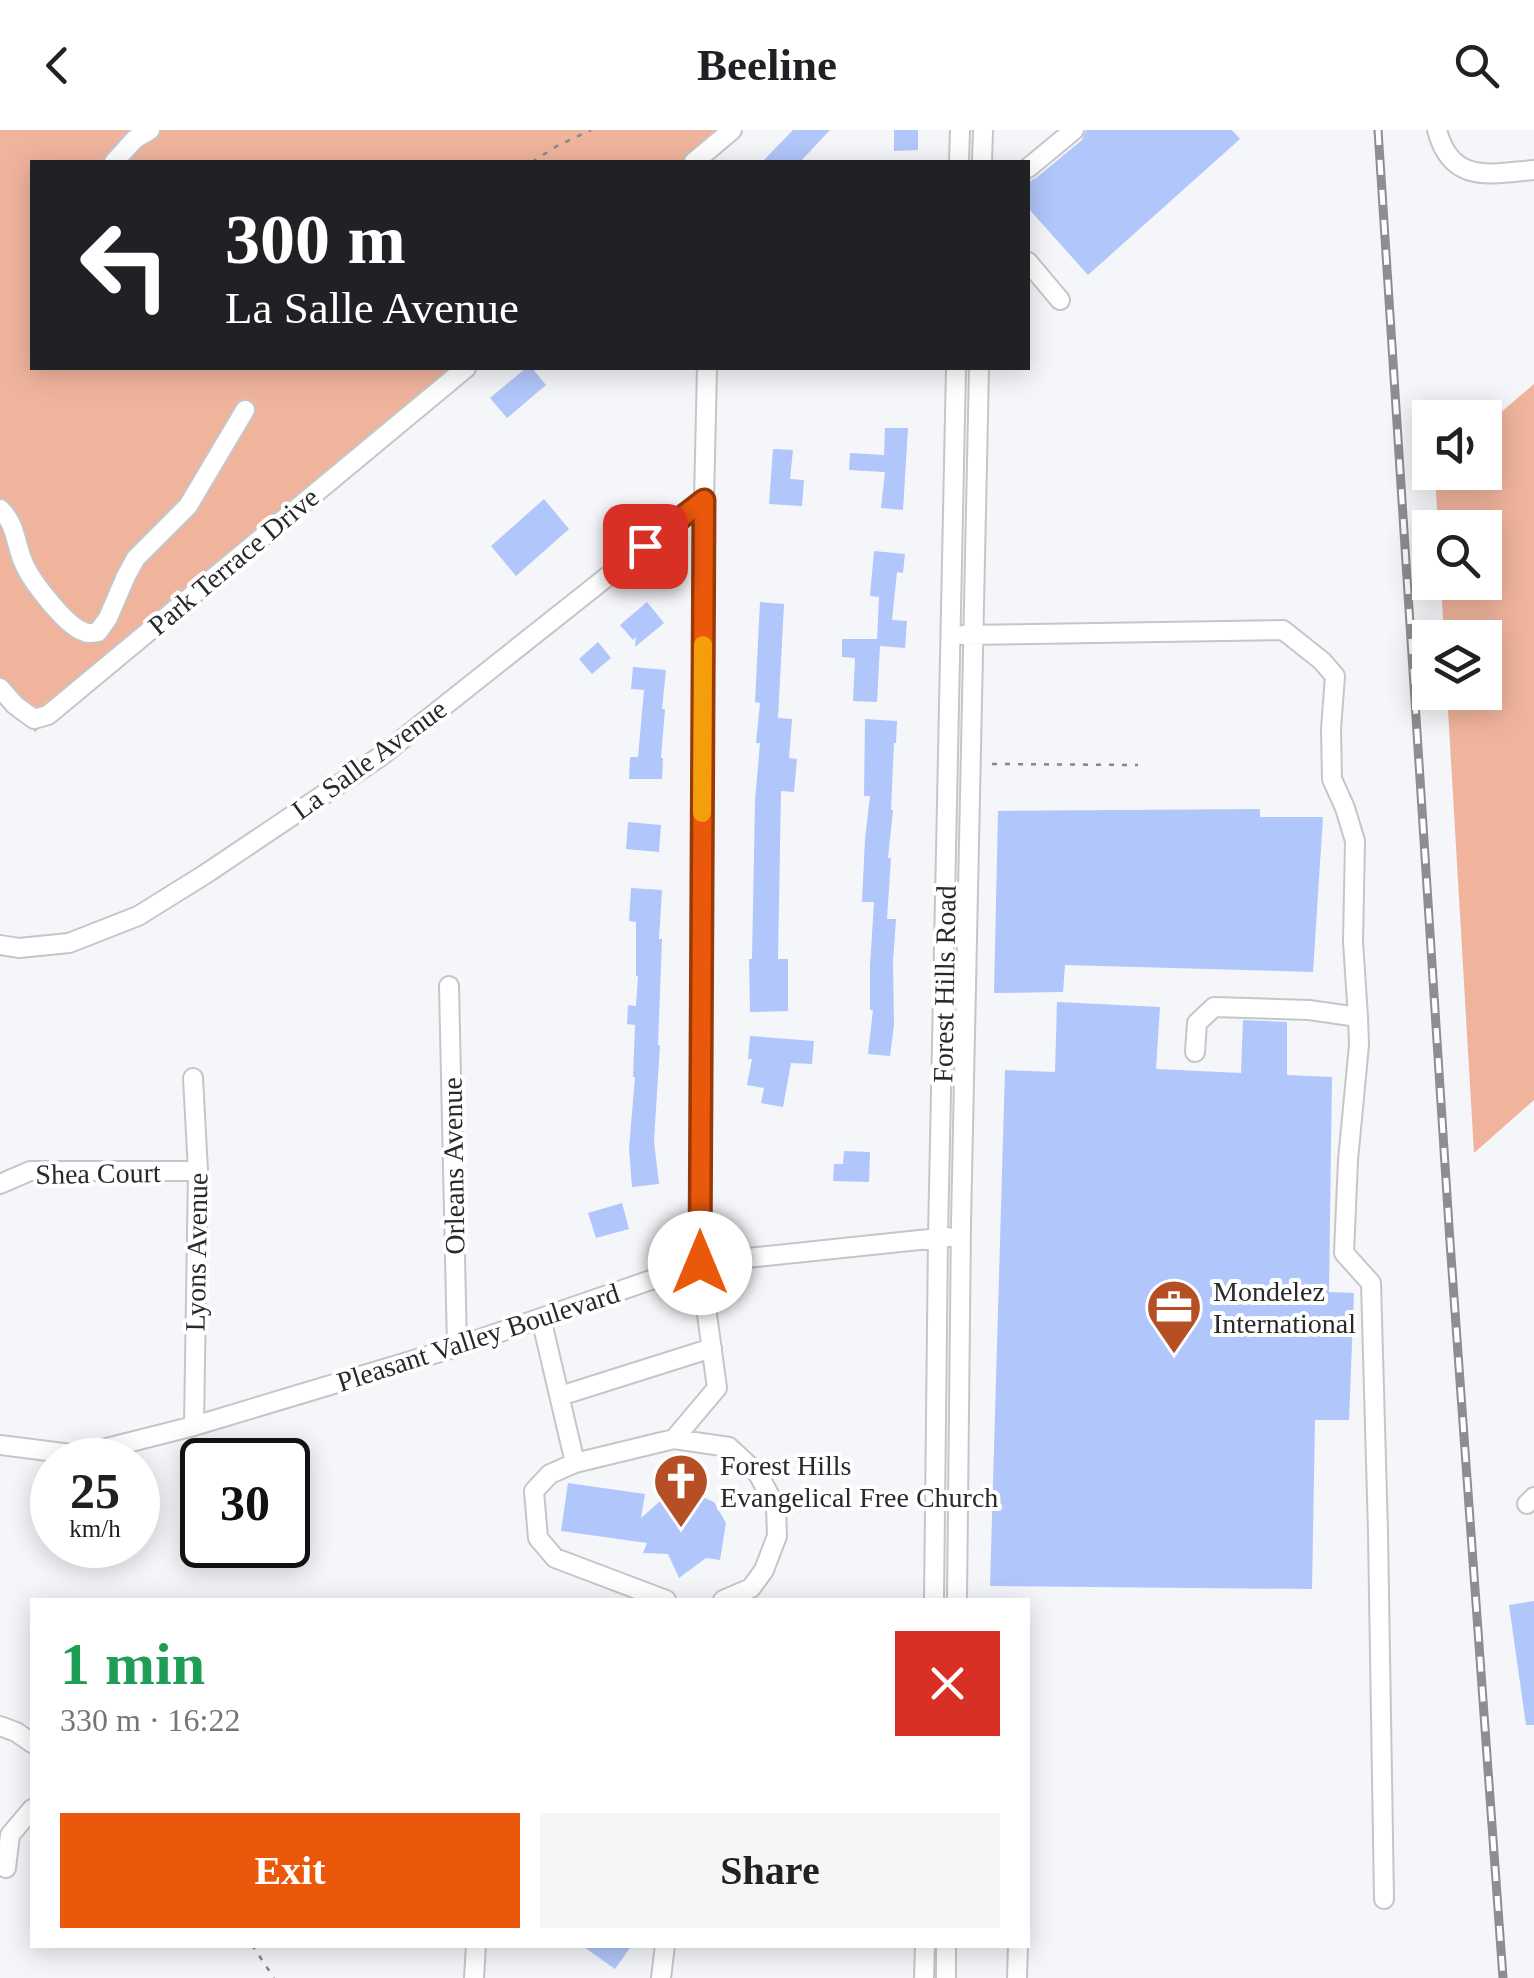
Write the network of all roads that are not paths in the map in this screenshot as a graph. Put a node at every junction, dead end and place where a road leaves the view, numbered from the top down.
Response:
1 (150, 130) edge
2 (732, 130) edge
3 (749, 130) edge
4 (960, 130) edge
5 (983, 130) edge
6 (1074, 130) edge
7 (1437, 130) edge
8 (116, 160) edge
9 (696, 160) edge
10 (715, 160) edge
11 (959, 160) edge
12 (982, 160) edge
13 (1030, 166) edge
14 (1534, 170) edge
15 (1030, 264) edge
16 (1060, 300) dead end
17 (451, 370) edge
18 (464, 370) edge
19 (708, 370) edge
20 (956, 370) edge
21 (979, 370) edge
22 (246, 410) dead end
23 (704, 500) junction
24 (0, 509) edge
25 (974, 633) junction
26 (952, 636) junction
27 (0, 678) edge
28 (0, 688) edge
29 (0, 945) edge
30 (450, 986) dead end
31 (1358, 1017) junction
32 (1195, 1052) dead end
33 (193, 1078) dead end
34 (198, 1171) junction
35 (0, 1184) edge
36 (961, 1236) junction
37 (938, 1237) junction
38 (700, 1263) junction
39 (541, 1318) junction
40 (457, 1347) junction
41 (712, 1348) junction
42 (560, 1396) junction
43 (194, 1426) junction
44 (674, 1439) junction
45 (0, 1445) edge
46 (575, 1463) junction
47 (661, 1598) edge
48 (728, 1598) edge
49 (934, 1598) edge
50 (957, 1598) edge
51 (0, 1726) edge
52 (30, 1742) edge
53 (30, 1811) edge
54 (6, 1868) dead end
55 (1384, 1898) dead end
56 (476, 1948) edge
57 (665, 1948) edge
58 (924, 1948) edge
59 (946, 1948) edge
60 (1018, 1948) edge
61 (474, 1978) edge
62 (661, 1978) edge
63 (924, 1978) edge
64 (946, 1978) edge
65 (1017, 1978) edge

1 - 8 street
2 - 9 street
3 - 10 street
4 - 11 street
5 - 12 street
6 - 13 street
7 - 14 street
15 - 16 street
17 - 27 street
18 - 28 street, Park Terrace Drive
19 - 23 street
20 - 26 street, Forest Hills Road
21 - 25 street, Forest Hills Road
22 - 24 street
23 - 29 street, La Salle Avenue
23 - 38 street
25 - 26 street
25 - 31 street
25 - 36 street, Forest Hills Road
26 - 37 street, Forest Hills Road
30 - 40 street, Orleans Avenue
31 - 32 street
31 - 55 street
33 - 34 street, Lyons Avenue
34 - 35 street, Shea Court
34 - 43 street, Lyons Avenue
36 - 37 street, Pleasant Valley Boulevard
36 - 50 street, Forest Hills Road
37 - 38 street, Pleasant Valley Boulevard
37 - 49 street, Forest Hills Road
38 - 39 street, Pleasant Valley Boulevard
38 - 41 street
39 - 40 street, Pleasant Valley Boulevard
39 - 42 street
40 - 43 street, Pleasant Valley Boulevard
41 - 42 street
41 - 44 street
42 - 46 street
43 - 45 street, Pleasant Valley Boulevard
44 - 46 street
44 - 48 street
46 - 47 street
51 - 52 street
53 - 54 street
56 - 61 street
57 - 62 street
58 - 63 street
59 - 64 street
60 - 65 street

